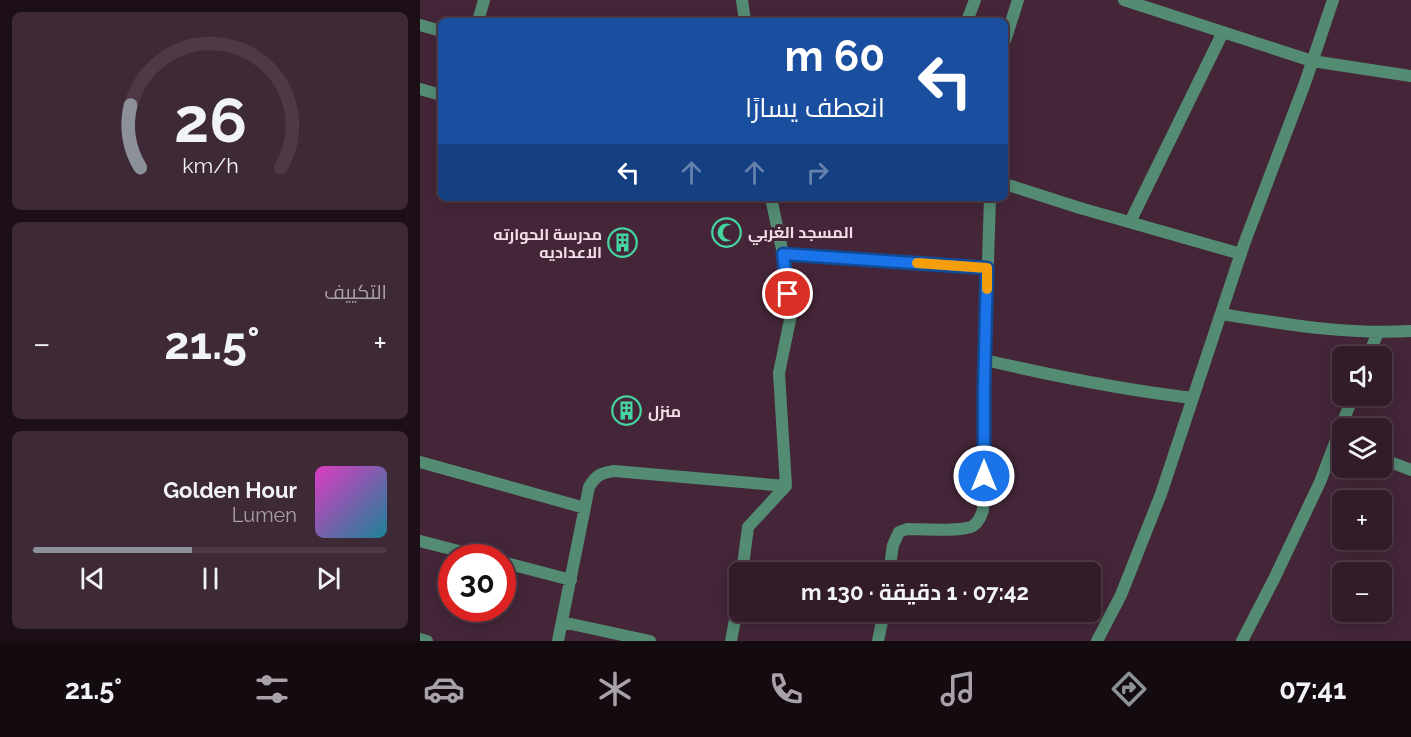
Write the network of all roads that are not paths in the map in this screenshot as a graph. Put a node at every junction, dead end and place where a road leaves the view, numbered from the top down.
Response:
1 (484, 0) edge
2 (742, 0) edge
3 (975, 0) edge
4 (1018, 0) edge
5 (1124, 0) edge
6 (1333, 0) edge
7 (479, 18) edge
8 (745, 18) edge
9 (968, 18) edge
10 (420, 25) edge
11 (438, 30) edge
12 (1008, 32) edge
13 (1223, 32) junction
14 (1312, 61) junction
15 (1411, 76) edge
16 (420, 89) edge
17 (438, 94) edge
18 (1008, 185) edge
19 (772, 201) edge
20 (990, 201) edge
21 (1130, 222) junction
22 (783, 254) junction
23 (1241, 254) junction
24 (987, 268) junction
25 (1221, 314) junction
26 (1411, 331) edge
27 (1378, 332) junction
28 (1372, 346) edge
29 (985, 360) junction
30 (1193, 398) junction
31 (1332, 457) edge
32 (420, 462) edge
33 (1392, 463) edge
34 (1411, 470) edge
35 (786, 486) junction
36 (585, 508) junction
37 (420, 541) edge
38 (438, 546) edge
39 (743, 562) edge
40 (891, 562) edge
41 (516, 566) edge
42 (571, 580) junction
43 (562, 622) junction
44 (735, 622) edge
45 (882, 622) edge
46 (420, 639) edge
47 (427, 641) edge
48 (558, 641) edge
49 (650, 641) edge
50 (731, 641) edge
51 (878, 641) edge
52 (1097, 641) edge
53 (1242, 641) edge

1 - 7 street
2 - 8 street
3 - 9 street
4 - 12 street
5 - 13 street
6 - 14 street
10 - 11 street
13 - 14 street
13 - 21 street
14 - 15 street
14 - 23 street
16 - 17 street
18 - 21 street
19 - 22 street
20 - 24 street
21 - 23 street
22 - 24 street
22 - 35 street
23 - 25 street
24 - 29 street
25 - 27 street
25 - 30 street
26 - 27 street
27 - 28 street
29 - 30 street
29 - 40 street
30 - 52 street
31 - 53 street
32 - 36 street
33 - 34 street
35 - 36 street
35 - 39 street
36 - 42 street
37 - 38 street
41 - 42 street
42 - 43 street
43 - 48 street
43 - 49 street
44 - 50 street
45 - 51 street
46 - 47 street

